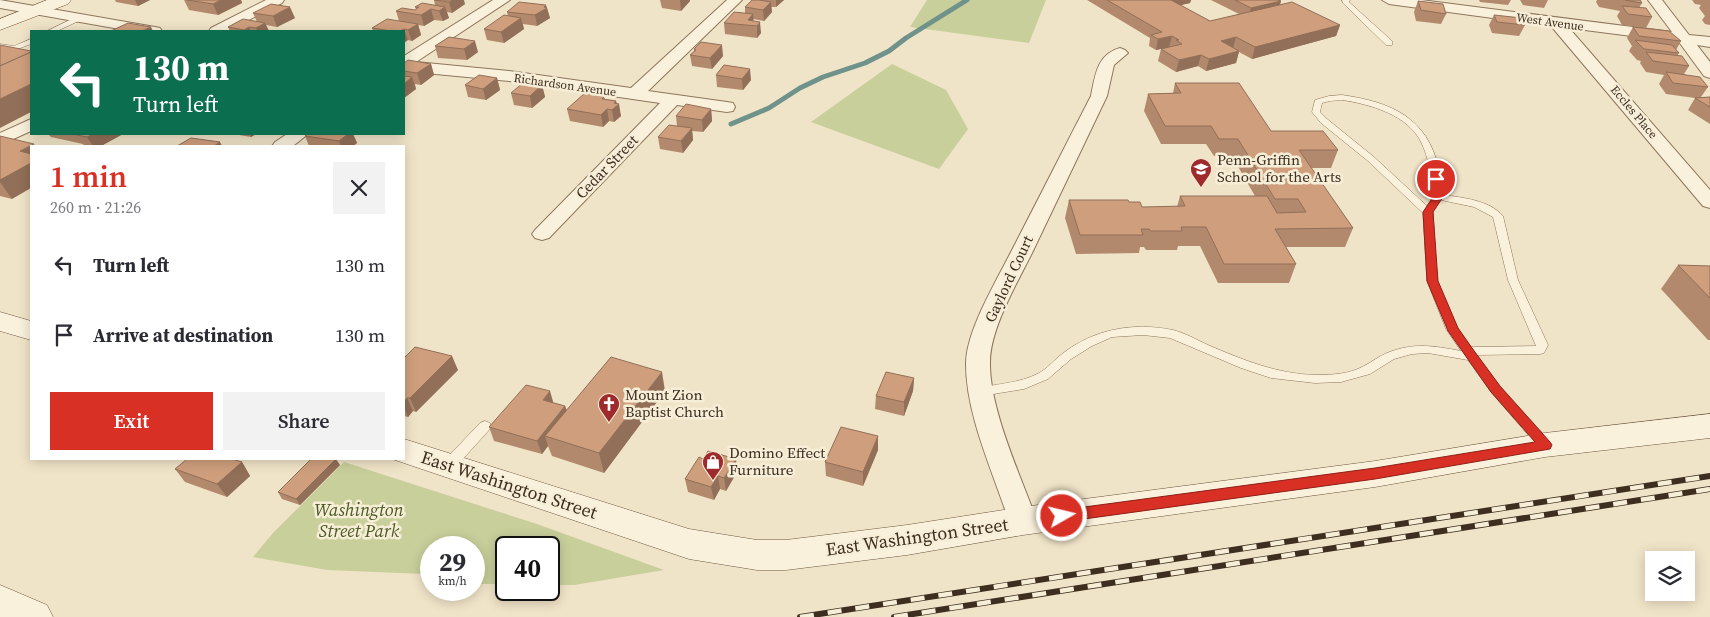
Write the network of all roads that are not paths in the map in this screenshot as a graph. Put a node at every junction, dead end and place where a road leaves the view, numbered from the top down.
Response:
1 (62, 0) edge
2 (277, 0) edge
3 (503, 0) edge
4 (735, 0) edge
5 (1346, 0) edge
6 (1389, 0) edge
7 (1656, 0) edge
8 (0, 4) edge
9 (38, 10) junction
10 (80, 18) junction
11 (1557, 23) junction
12 (0, 25) edge
13 (53, 30) edge
14 (149, 30) edge
15 (218, 30) edge
16 (30, 40) edge
17 (1685, 40) junction
18 (1389, 42) dead end
19 (1710, 42) edge
20 (0, 46) edge
21 (15, 48) junction
22 (1120, 53) dead end
23 (0, 55) edge
24 (405, 63) edge
25 (405, 64) edge
26 (1710, 72) edge
27 (634, 95) junction
28 (673, 100) junction
29 (727, 107) dead end
30 (30, 125) edge
31 (298, 135) edge
32 (0, 140) edge
33 (282, 145) edge
34 (1438, 196) junction
35 (1710, 202) edge
36 (1428, 212) junction
37 (542, 234) dead end
38 (1470, 354) junction
39 (981, 392) junction
40 (485, 426) dead end
41 (1710, 426) edge
42 (1545, 445) junction
43 (405, 451) edge
44 (448, 466) junction
45 (1023, 521) junction
46 (0, 602) edge
47 (34, 617) edge

1 - 9 street
2 - 15 street
3 - 24 street
4 - 27 street
5 - 18 lane
6 - 11 street, West Avenue
7 - 17 street
8 - 9 street
9 - 10 street
9 - 12 street
10 - 13 lane
10 - 14 street
11 - 17 street, West Avenue
11 - 35 street, Eccles Place
16 - 21 lane
17 - 19 street, West Avenue
17 - 26 street
20 - 21 lane
21 - 23 lane
22 - 39 street, Gaylord Court
25 - 27 street, Richardson Avenue
27 - 28 street, Richardson Avenue
28 - 29 street, Richardson Avenue
28 - 37 street, Cedar Street
30 - 32 street
31 - 33 street
34 - 36 lane
34 - 36 lane
34 - 38 lane
36 - 38 lane
38 - 39 lane
38 - 42 lane
39 - 45 street, Gaylord Court
40 - 44 lane
41 - 42 street, East Washington Street
42 - 45 street, East Washington Street
43 - 44 street, East Washington Street
44 - 45 street, East Washington Street
46 - 47 street

